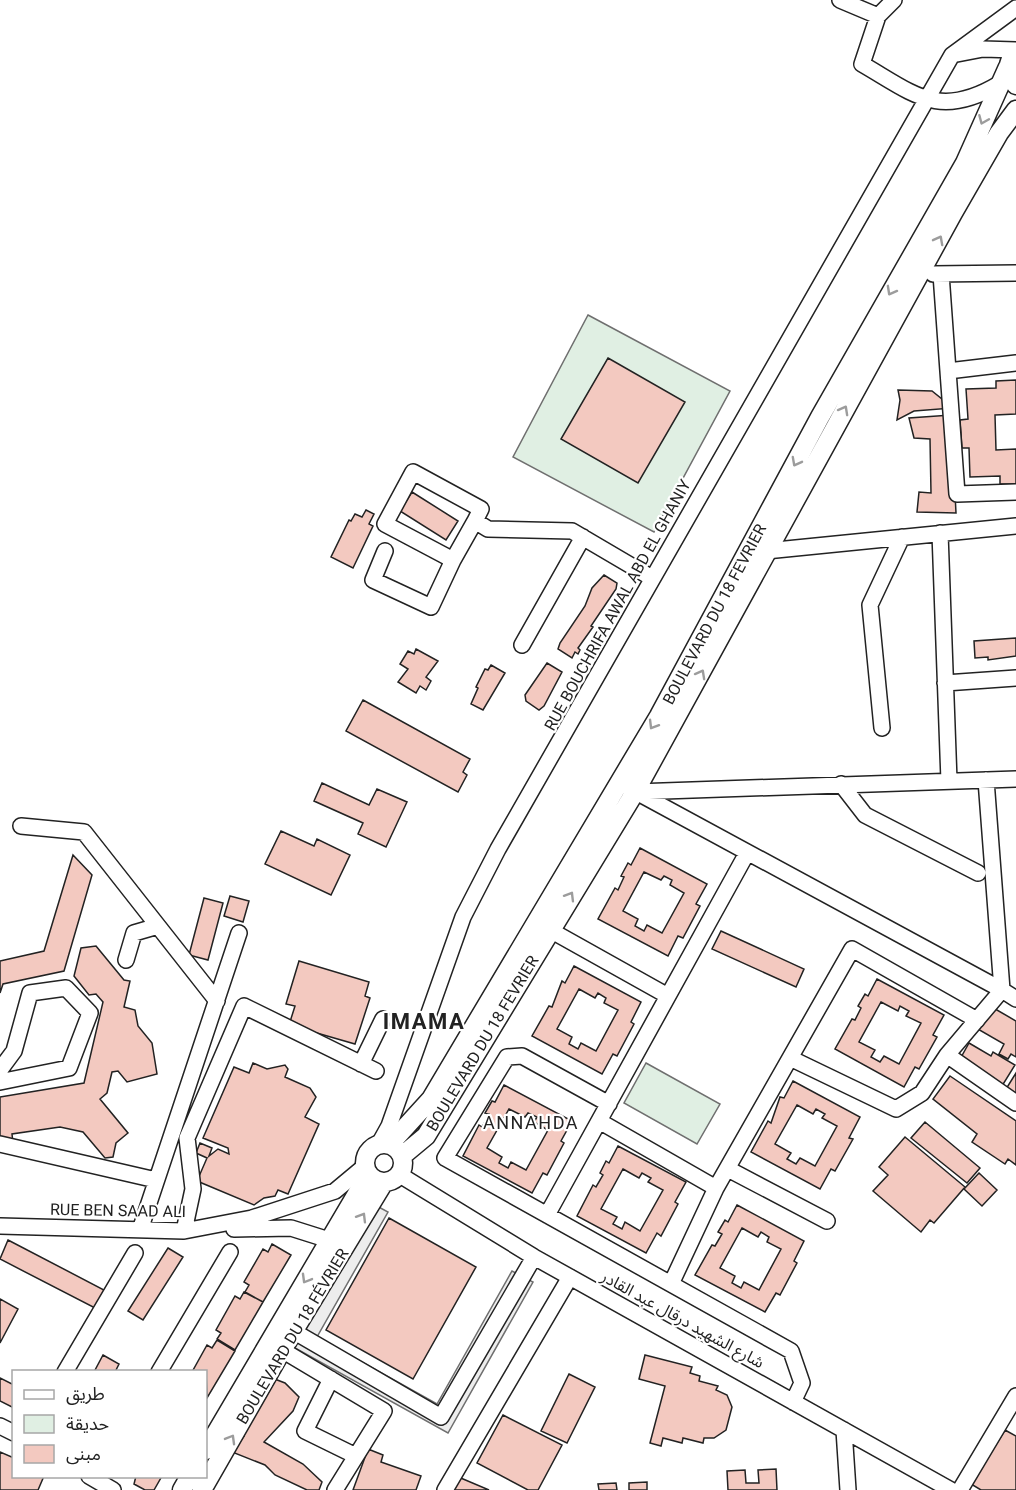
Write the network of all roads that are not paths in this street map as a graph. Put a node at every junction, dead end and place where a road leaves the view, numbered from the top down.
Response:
1 (840, 0) edge
2 (894, 0) edge
3 (1016, 8) edge
4 (878, 16) junction
5 (952, 55) junction
6 (1013, 56) edge
7 (1007, 84) edge
8 (925, 100) junction
9 (1016, 110) edge
10 (1016, 273) edge
11 (921, 274) junction
12 (941, 274) junction
13 (1016, 363) edge
14 (948, 371) junction
15 (1016, 492) edge
16 (475, 520) junction
17 (1016, 526) edge
18 (940, 533) junction
19 (583, 537) junction
20 (902, 537) junction
21 (385, 551) dead end
22 (766, 551) junction
23 (453, 560) junction
24 (652, 578) junction
25 (522, 645) dead end
26 (1016, 678) edge
27 (945, 683) junction
28 (882, 728) dead end
29 (1016, 779) edge
30 (986, 780) junction
31 (949, 781) junction
32 (619, 782) junction
33 (841, 784) junction
34 (635, 792) junction
35 (21, 826) dead end
36 (747, 853) junction
37 (978, 873) dead end
38 (158, 926) junction
39 (550, 930) junction
40 (239, 933) dead end
41 (126, 960) dead end
42 (1002, 990) junction
43 (668, 996) junction
44 (1016, 999) edge
45 (216, 1001) junction
46 (382, 1019) dead end
47 (977, 1020) junction
48 (947, 1055) junction
49 (790, 1058) junction
50 (361, 1064) junction
51 (0, 1070) edge
52 (376, 1071) dead end
53 (0, 1082) edge
54 (1016, 1103) edge
55 (609, 1104) junction
56 (599, 1121) junction
57 (0, 1144) edge
58 (391, 1148) junction
59 (728, 1169) junction
60 (379, 1174) junction
61 (156, 1180) junction
62 (716, 1188) junction
63 (547, 1215) junction
64 (827, 1221) dead end
65 (1, 1228) edge
66 (140, 1230) junction
67 (183, 1231) junction
68 (329, 1240) junction
69 (231, 1252) dead end
70 (135, 1253) dead end
71 (534, 1257) junction
72 (570, 1277) junction
73 (671, 1284) junction
74 (293, 1331) junction
75 (282, 1350) junction
76 (66, 1370) edge
77 (160, 1370) edge
78 (331, 1380) junction
79 (1016, 1396) edge
80 (793, 1402) junction
81 (844, 1430) junction
82 (207, 1448) edge
83 (356, 1456) junction
84 (95, 1478) edge
85 (113, 1490) edge
86 (202, 1490) edge
87 (335, 1490) edge
88 (445, 1490) edge
89 (848, 1490) edge
90 (951, 1490) edge
91 (960, 1490) edge

1 - 4 street
2 - 4 street
3 - 5 street
4 - 8 street
5 - 6 street
5 - 8 street, RUE BOUCHRIFA AWAL ABD EL GHANIY
6 - 7 main road, BOULEVARD DU 18 FEVRIER
7 - 8 street
7 -> 32 main road, BOULEVARD DU 18 FEVRIER
8 - 24 street, RUE BOUCHRIFA AWAL ABD EL GHANIY
11 -> 9 main road, BOULEVARD DU 18 FEVRIER
10 - 12 street
11 - 12 street
22 -> 11 main road, BOULEVARD DU 18 FEVRIER
12 - 14 street
13 - 14 street
14 - 15 street
16 - 19 street
16 - 23 street
16 - 23 street
17 - 18 street
18 - 20 street
18 - 27 street
19 - 24 street
19 - 25 street
20 - 22 street
20 - 28 street
21 - 23 street
34 -> 22 main road, BOULEVARD DU 18 FEVRIER
24 - 58 street, RUE BOUCHRIFA AWAL ABD EL GHANIY
26 - 27 street
27 - 31 street
29 - 30 street
30 - 31 street
30 - 42 street
31 - 33 street
32 - 34 street
32 - 58 main road, BOULEVARD DU 18 FEVRIER
33 - 34 street
33 - 37 street
34 - 36 street
39 -> 34 main road, BOULEVARD DU 18 FEVRIER
35 - 38 street
36 - 42 street
36 - 43 street
38 - 41 street
38 - 45 street
39 - 43 street
39 - 58 main road, BOULEVARD DU 18 FEVRIER
40 - 45 street
42 - 44 street
42 - 47 street
43 - 55 street
45 - 61 street
46 - 50 street
47 - 48 street
47 - 49 street
48 - 49 street
48 - 54 street
49 - 59 street
50 - 52 street
50 - 67 street
51 - 53 street
55 - 56 street
55 - 63 street
56 - 62 street
56 - 63 street
57 - 61 street
58 - 60 main road
58 - 60 main road
59 - 62 street
59 - 64 street
60 - 67 street, RUE BEN SAAD ALI
60 - 68 main road, BOULEVARD DU 18 FÉVRIER
60 - 71 street, شارع الشهيد درقال عبد القادر
74 -> 60 main road, BOULEVARD DU 18 FÉVRIER
61 - 66 street
62 - 73 street
63 - 73 street
65 - 66 street, RUE BEN SAAD ALI
66 - 67 street, RUE BEN SAAD ALI
67 - 68 street
68 -> 82 main road, BOULEVARD DU 18 FÉVRIER
69 - 77 street
70 - 76 street
71 - 72 street, شارع الشهيد درقال عبد القادر
71 - 74 street
72 - 80 street, شارع الشهيد درقال عبد القادر
72 - 88 street
73 - 80 street
74 - 75 main road, BOULEVARD DU 18 FÉVRIER
75 - 78 street
86 -> 75 main road, BOULEVARD DU 18 FÉVRIER
78 - 83 street
78 - 83 street
79 - 91 street
80 - 81 street, شارع الشهيد درقال عبد القادر
81 - 89 street
81 - 90 street, شارع الشهيد درقال عبد القادر
83 - 87 street
84 - 85 street

